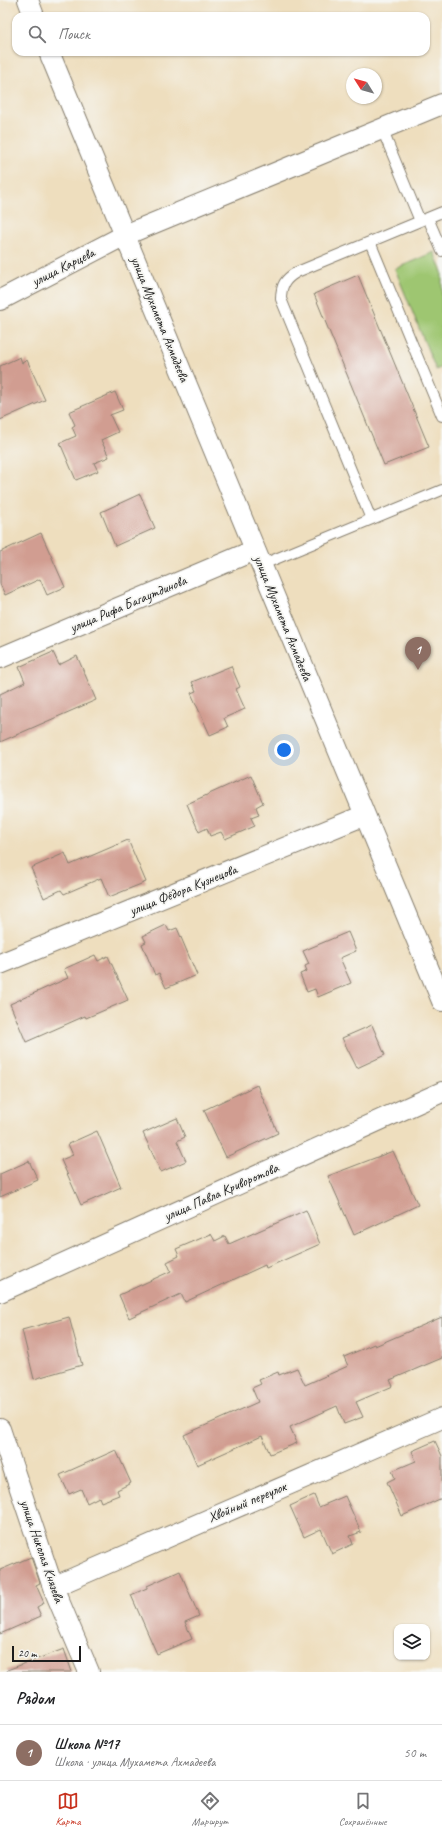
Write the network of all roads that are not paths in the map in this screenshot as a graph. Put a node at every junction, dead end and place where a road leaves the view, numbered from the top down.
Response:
1 (28, 0) edge
2 (32, 12) edge
3 (51, 56) edge
4 (442, 104) edge
5 (382, 129) junction
6 (442, 212) edge
7 (424, 220) junction
8 (125, 235) junction
9 (370, 242) junction
10 (442, 251) edge
11 (0, 300) edge
12 (442, 416) edge
13 (442, 490) edge
14 (371, 519) junction
15 (258, 557) junction
16 (0, 658) edge
17 (365, 815) junction
18 (0, 964) edge
19 (442, 1001) edge
20 (442, 1092) edge
21 (0, 1292) edge
22 (442, 1418) edge
23 (0, 1429) edge
24 (53, 1587) junction
25 (89, 1672) edge

1 - 2 street
3 - 8 street, улица Мухамета Ахмадеева
4 - 5 street, улица Карцева
5 - 7 lane
5 - 8 street, улица Карцева
6 - 7 lane
7 - 9 lane
7 - 10 lane
8 - 11 street, улица Карцева
8 - 15 street, улица Мухамета Ахмадеева
9 - 12 lane
9 - 14 lane
13 - 14 lane
14 - 15 lane
15 - 16 street, улица Рифа Багаутдинова
15 - 17 street, улица Мухамета Ахмадеева
17 - 18 street, улица Фёдора Кузнецова
17 - 19 street, улица Мухамета Ахмадеева
20 - 21 street, улица Павла Криворотова
22 - 24 street, Хвойный переулок
23 - 24 street, улица Николая Князева
24 - 25 street, улица Николая Князева

